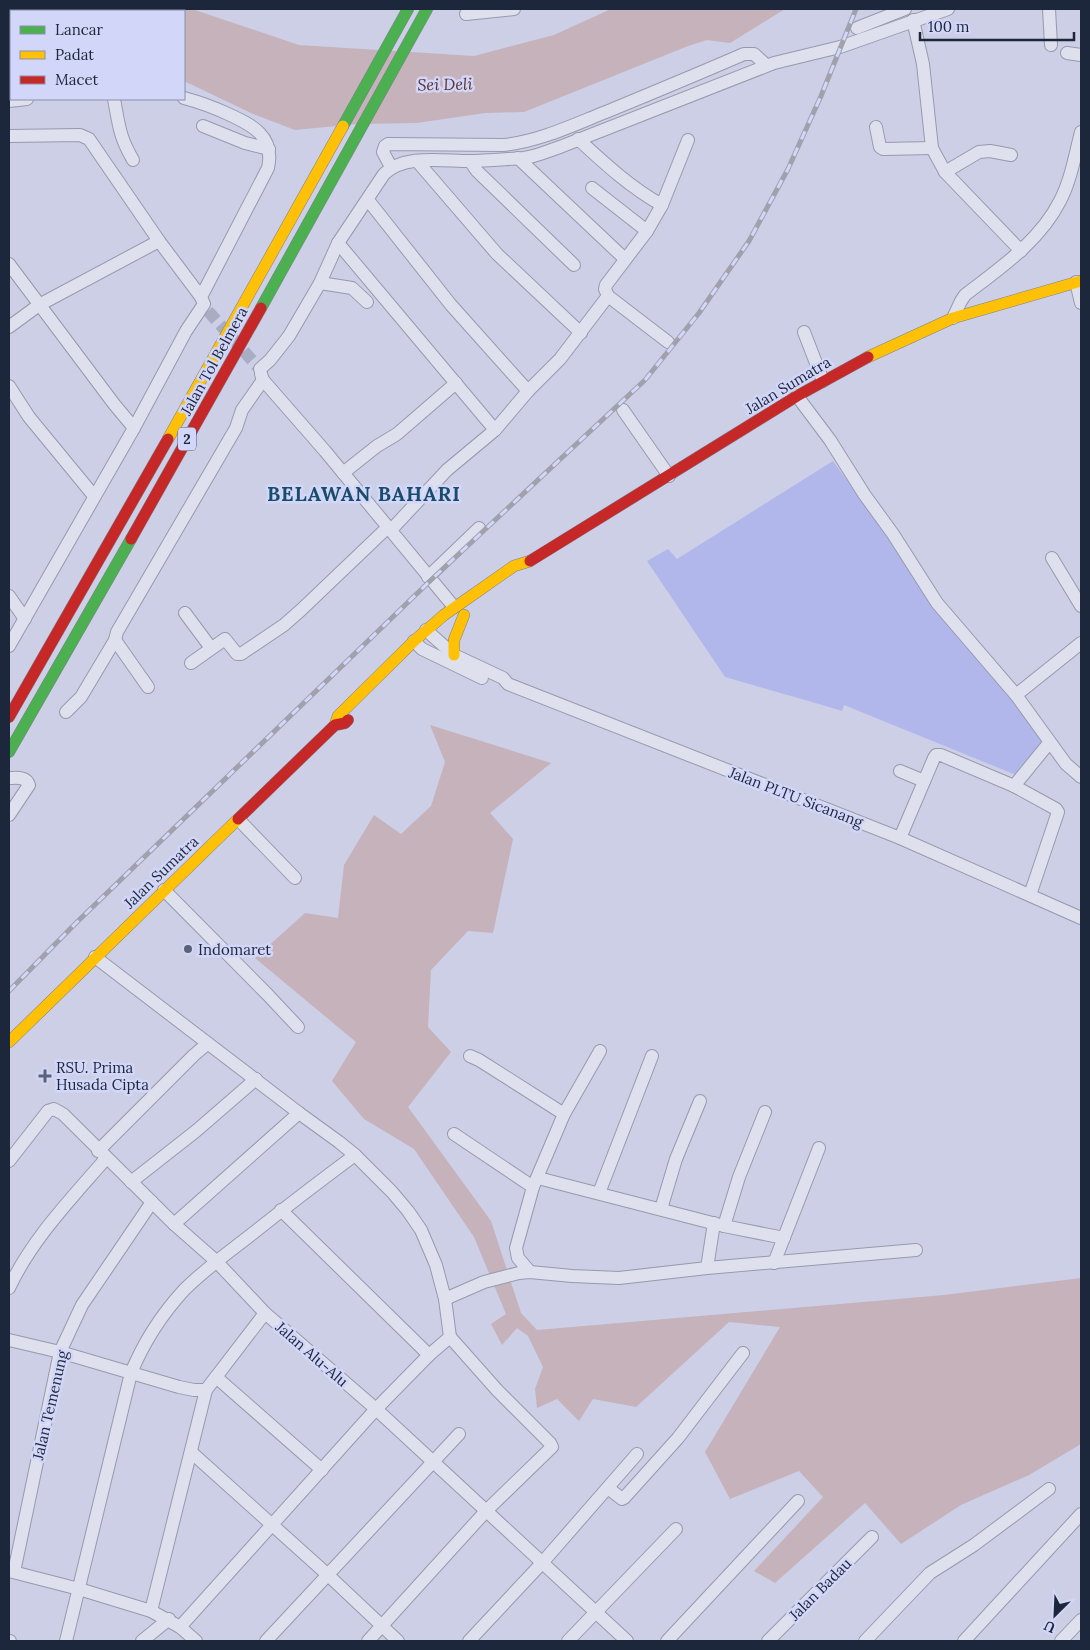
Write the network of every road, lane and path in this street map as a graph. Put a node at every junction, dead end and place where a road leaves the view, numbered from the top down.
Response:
1 (408, 9) edge
2 (427, 9) edge
3 (514, 9) edge
4 (904, 9) edge
5 (948, 9) edge
6 (1049, 9) edge
7 (466, 14) dead end
8 (911, 21) junction
9 (857, 28) dead end
10 (1051, 45) dead end
11 (1067, 53) dead end
12 (1081, 56) edge
13 (766, 65) junction
14 (185, 98) edge
15 (114, 100) edge
16 (203, 126) dead end
17 (876, 127) dead end
18 (1081, 132) edge
19 (9, 136) edge
20 (578, 139) junction
21 (688, 140) dead end
22 (269, 148) junction
23 (932, 148) junction
24 (1011, 155) dead end
25 (518, 158) junction
26 (133, 160) dead end
27 (417, 161) junction
28 (470, 161) junction
29 (391, 167) junction
30 (946, 172) junction
31 (592, 188) dead end
32 (368, 200) junction
33 (662, 205) junction
34 (647, 231) junction
35 (159, 240) junction
36 (338, 243) junction
37 (1021, 251) junction
38 (625, 258) junction
39 (9, 264) edge
40 (574, 265) dead end
41 (1078, 281) edge
42 (320, 283) junction
43 (608, 296) junction
44 (367, 302) dead end
45 (1081, 303) edge
46 (204, 304) junction
47 (39, 305) junction
48 (953, 318) junction
49 (9, 327) edge
50 (582, 332) junction
51 (804, 332) dead end
52 (668, 342) dead end
53 (260, 372) junction
54 (823, 381) junction
55 (456, 383) junction
56 (9, 386) edge
57 (528, 390) junction
58 (797, 396) junction
59 (623, 410) dead end
60 (134, 428) junction
61 (495, 430) junction
62 (343, 473) junction
63 (669, 476) junction
64 (94, 496) junction
65 (479, 528) dead end
66 (390, 529) junction
67 (1052, 558) dead end
68 (428, 577) junction
69 (9, 596) edge
70 (1081, 606) edge
71 (459, 611) junction
72 (185, 613) dead end
73 (25, 619) junction
74 (438, 632) junction
75 (115, 640) junction
76 (1081, 643) edge
77 (418, 645) junction
78 (9, 646) edge
79 (211, 648) junction
80 (454, 655) junction
81 (191, 663) dead end
82 (508, 684) junction
83 (148, 688) dead end
84 (1017, 694) junction
85 (66, 712) dead end
86 (9, 717) edge
87 (1049, 743) junction
88 (9, 752) edge
89 (900, 771) dead end
90 (1081, 777) edge
91 (9, 778) edge
92 (924, 781) junction
93 (1014, 786) junction
94 (9, 815) edge
95 (239, 820) junction
96 (900, 838) junction
97 (295, 878) dead end
98 (164, 890) junction
99 (1030, 895) junction
100 (1078, 917) edge
101 (95, 957) junction
102 (298, 1027) dead end
103 (11, 1035) edge
104 (207, 1044) junction
105 (600, 1052) dead end
106 (470, 1056) dead end
107 (652, 1056) dead end
108 (256, 1079) junction
109 (700, 1101) dead end
110 (765, 1112) dead end
111 (299, 1113) junction
112 (564, 1114) junction
113 (454, 1134) dead end
114 (819, 1148) dead end
115 (102, 1154) junction
116 (355, 1155) junction
117 (9, 1160) edge
118 (131, 1182) junction
119 (536, 1183) junction
120 (599, 1193) junction
121 (152, 1202) junction
122 (661, 1209) junction
123 (281, 1210) junction
124 (174, 1224) junction
125 (719, 1224) junction
126 (784, 1238) junction
127 (916, 1250) dead end
128 (216, 1262) junction
129 (774, 1263) junction
130 (707, 1268) junction
131 (524, 1273) junction
132 (9, 1288) edge
133 (445, 1299) junction
134 (265, 1313) junction
135 (450, 1337) junction
136 (9, 1340) edge
137 (60, 1352) junction
138 (742, 1353) dead end
139 (430, 1355) junction
140 (131, 1373) junction
141 (216, 1377) junction
142 (206, 1390) junction
143 (376, 1409) junction
144 (459, 1434) dead end
145 (191, 1452) junction
146 (637, 1454) dead end
147 (432, 1461) junction
148 (322, 1470) junction
149 (608, 1488) junction
150 (1049, 1489) dead end
151 (798, 1501) dead end
152 (486, 1511) junction
153 (1081, 1514) edge
154 (271, 1525) junction
155 (676, 1529) dead end
156 (872, 1537) dead end
157 (542, 1563) junction
158 (11, 1572) edge
159 (328, 1575) junction
160 (79, 1589) junction
161 (152, 1611) junction
162 (595, 1612) junction
163 (168, 1619) junction
164 (1081, 1620) edge
165 (382, 1626) junction
166 (180, 1627) junction
167 (66, 1641) edge
168 (142, 1641) edge
169 (196, 1641) edge
170 (266, 1641) edge
171 (368, 1641) edge
172 (398, 1641) edge
173 (470, 1641) edge
174 (568, 1641) edge
175 (627, 1641) edge
176 (667, 1641) edge
177 (768, 1641) edge
178 (865, 1641) edge
179 (964, 1641) edge
180 (1062, 1641) edge

1 - 86 highway, Jalan Tol Belmera / 2
2 - 88 highway, Jalan Tol Belmera / 2
3 - 7 street
4 - 8 street
4 - 9 street
5 - 8 street
6 - 10 street
8 - 13 street
8 - 23 street
11 - 12 street
13 - 20 street
13 - 29 street
14 - 22 street
15 - 26 street
16 - 22 street
17 - 23 street
18 - 37 street
19 - 35 street
20 - 25 street
20 - 33 street
21 - 33 street
22 - 46 street
23 - 30 street
24 - 30 street
25 - 28 street
25 - 38 street
27 - 28 street
27 - 29 street
27 - 50 street
28 - 40 street
29 - 32 street
30 - 37 street
31 - 34 street
32 - 36 street
32 - 57 street
33 - 34 street
34 - 38 street
35 - 46 street
35 - 47 street
36 - 42 street
36 - 55 street
37 - 48 street
38 - 43 street
39 - 47 street
41 - 45 street
41 - 48 highway, Jalan Sumatra
42 - 44 street
42 - 53 street
43 - 50 street
43 - 52 street
46 - 60 street
47 - 49 street
47 - 60 street
48 - 54 highway, Jalan Sumatra
50 - 57 street
51 - 54 street
53 - 62 street
53 - 75 street
54 - 58 highway, Jalan Sumatra
55 - 61 street
55 - 62 street
56 - 64 street
57 - 61 street
58 - 63 highway, Jalan Sumatra
58 - 84 street
59 - 63 street
60 - 64 street
61 - 66 street
62 - 66 street
63 - 71 highway, Jalan Sumatra
64 - 73 street
65 - 68 street
66 - 68 street
66 - 79 street
67 - 70 street
68 - 71 street
69 - 73 street
71 - 74 highway, Jalan Sumatra
71 - 74 highway, Jalan Sumatra
71 - 80 highway
72 - 79 street
73 - 78 street
74 - 77 highway, Jalan Sumatra
74 - 80 street, Jalan PLTU Sicanang
75 - 83 street
75 - 85 street
76 - 84 street
77 - 82 street, Jalan PLTU Sicanang
77 - 95 highway, Jalan Sumatra
79 - 81 street
80 - 82 street, Jalan PLTU Sicanang
82 - 96 street, Jalan PLTU Sicanang
84 - 87 street
87 - 90 street
87 - 93 street
89 - 92 street
91 - 94 street
92 - 93 street
92 - 96 street
93 - 99 street
95 - 97 street
95 - 98 highway, Jalan Sumatra
96 - 99 street, Jalan PLTU Sicanang
98 - 101 highway, Jalan Sumatra
98 - 102 street
99 - 100 street, Jalan PLTU Sicanang
101 - 103 highway, Jalan Sumatra
101 - 104 street
104 - 108 street
104 - 115 street
105 - 112 street
106 - 112 street
107 - 120 street
108 - 111 street
108 - 118 street
109 - 122 street
110 - 125 street
111 - 116 street
111 - 124 street
112 - 119 street
113 - 119 street
114 - 126 street
115 - 117 street, Jalan Alu-Alu
115 - 118 street, Jalan Alu-Alu
115 - 132 street
116 - 123 street
116 - 133 street
118 - 121 street, Jalan Alu-Alu
119 - 120 street
119 - 131 street
120 - 122 street
121 - 124 street, Jalan Alu-Alu
121 - 137 street, Jalan Temenung
122 - 125 street
123 - 128 street
123 - 139 street
124 - 128 street, Jalan Alu-Alu
125 - 126 street
125 - 130 street
126 - 129 street
127 - 129 street
128 - 134 street, Jalan Alu-Alu
128 - 140 street
129 - 130 street
130 - 131 street
131 - 133 street
133 - 135 street
134 - 141 street
134 - 143 street, Jalan Alu-Alu
135 - 139 street
135 - 152 street
136 - 137 street
137 - 140 street
137 - 158 street, Jalan Temenung
138 - 149 street
139 - 143 street
140 - 142 street
140 - 160 street
141 - 142 street
141 - 148 street
142 - 145 street
143 - 147 street, Jalan Alu-Alu
143 - 148 street
144 - 147 street
145 - 154 street
145 - 161 street
146 - 149 street
147 - 152 street, Jalan Alu-Alu
147 - 159 street
148 - 154 street
149 - 157 street
150 - 178 street
151 - 176 street
152 - 157 street, Jalan Alu-Alu
152 - 165 street
153 - 179 street
154 - 159 street
154 - 166 street
155 - 162 street
156 - 177 street, Jalan Badau
157 - 162 street, Jalan Alu-Alu
157 - 173 street
158 - 160 street
159 - 165 street
159 - 170 street
160 - 161 street
160 - 167 street
161 - 163 street
162 - 174 street
162 - 175 street, Jalan Alu-Alu
163 - 166 street
163 - 168 street
164 - 180 street
165 - 171 street
165 - 172 street
166 - 169 street

